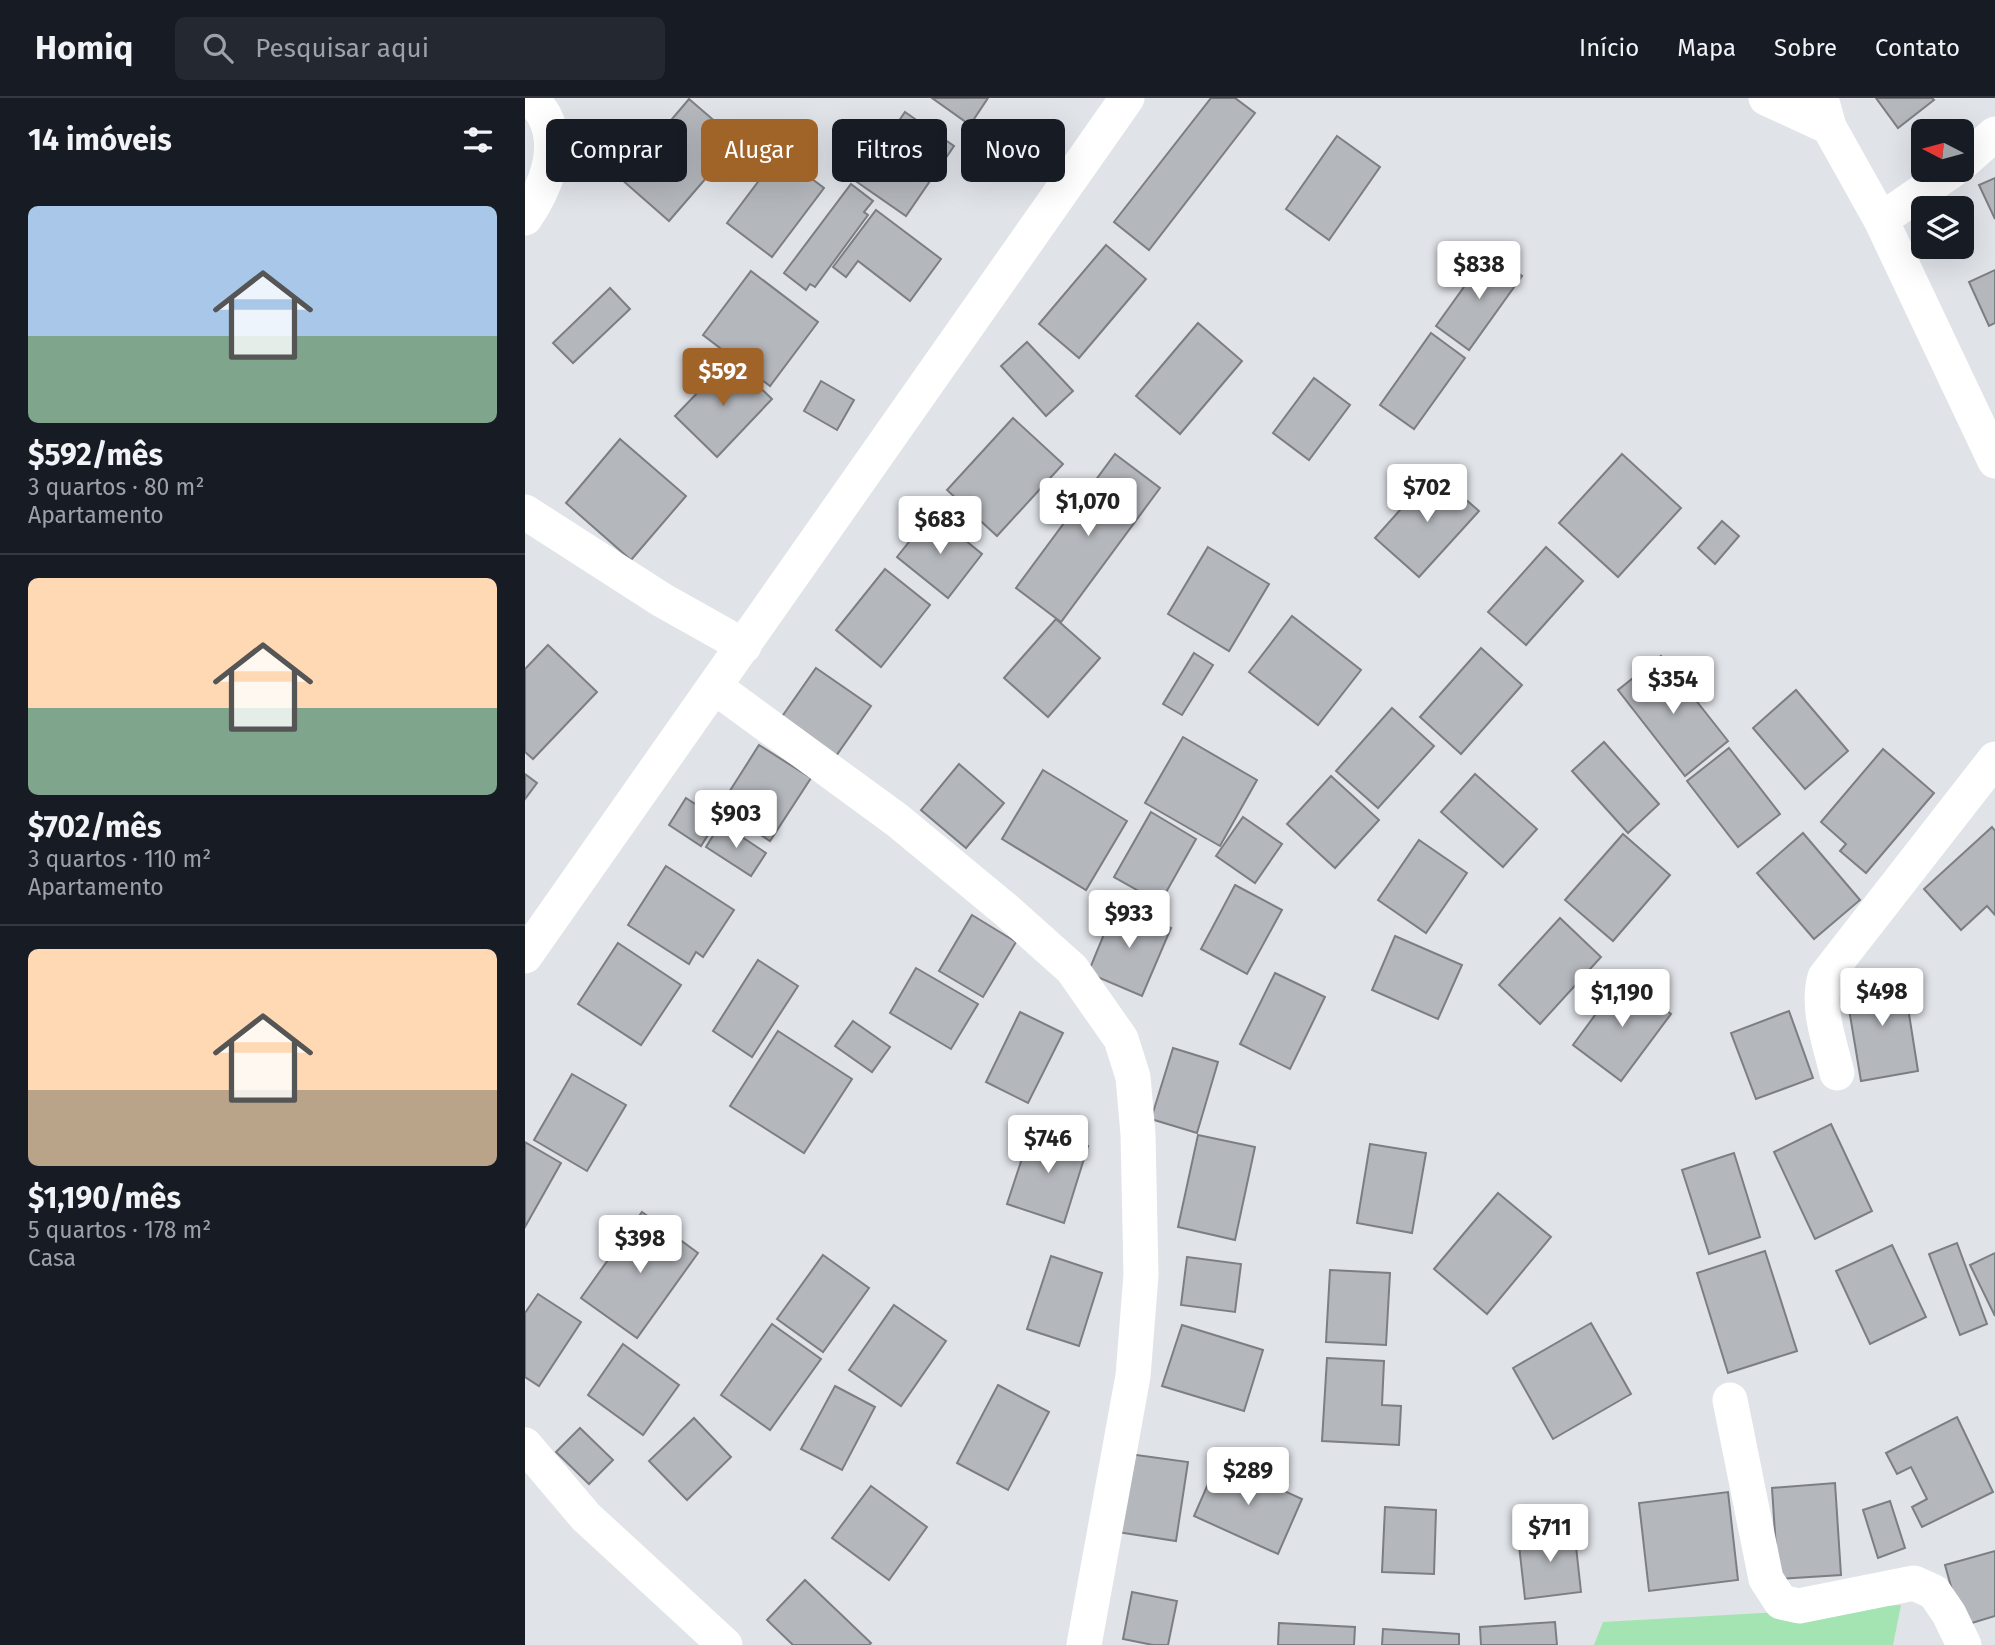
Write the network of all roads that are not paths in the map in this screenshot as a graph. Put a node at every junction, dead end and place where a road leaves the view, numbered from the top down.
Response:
1 (530, 98) edge
2 (1127, 98) edge
3 (1766, 98) edge
4 (1825, 113) edge
5 (1995, 134) edge
6 (1974, 152) edge
7 (1936, 182) edge
8 (525, 218) edge
9 (1881, 220) junction
10 (1995, 461) edge
11 (525, 512) edge
12 (744, 646) junction
13 (715, 687) junction
14 (1995, 759) edge
15 (525, 956) edge
16 (1837, 1073) dead end
17 (1730, 1400) dead end
18 (525, 1445) edge
19 (725, 1645) edge
20 (1084, 1645) edge
21 (1963, 1645) edge

1 - 8 street
2 - 12 street
3 - 4 street
4 - 9 street
5 - 6 street
7 - 9 street
9 - 10 street
11 - 12 street
12 - 13 street
13 - 15 street
13 - 20 street
14 - 16 street
17 - 21 street
18 - 19 street

